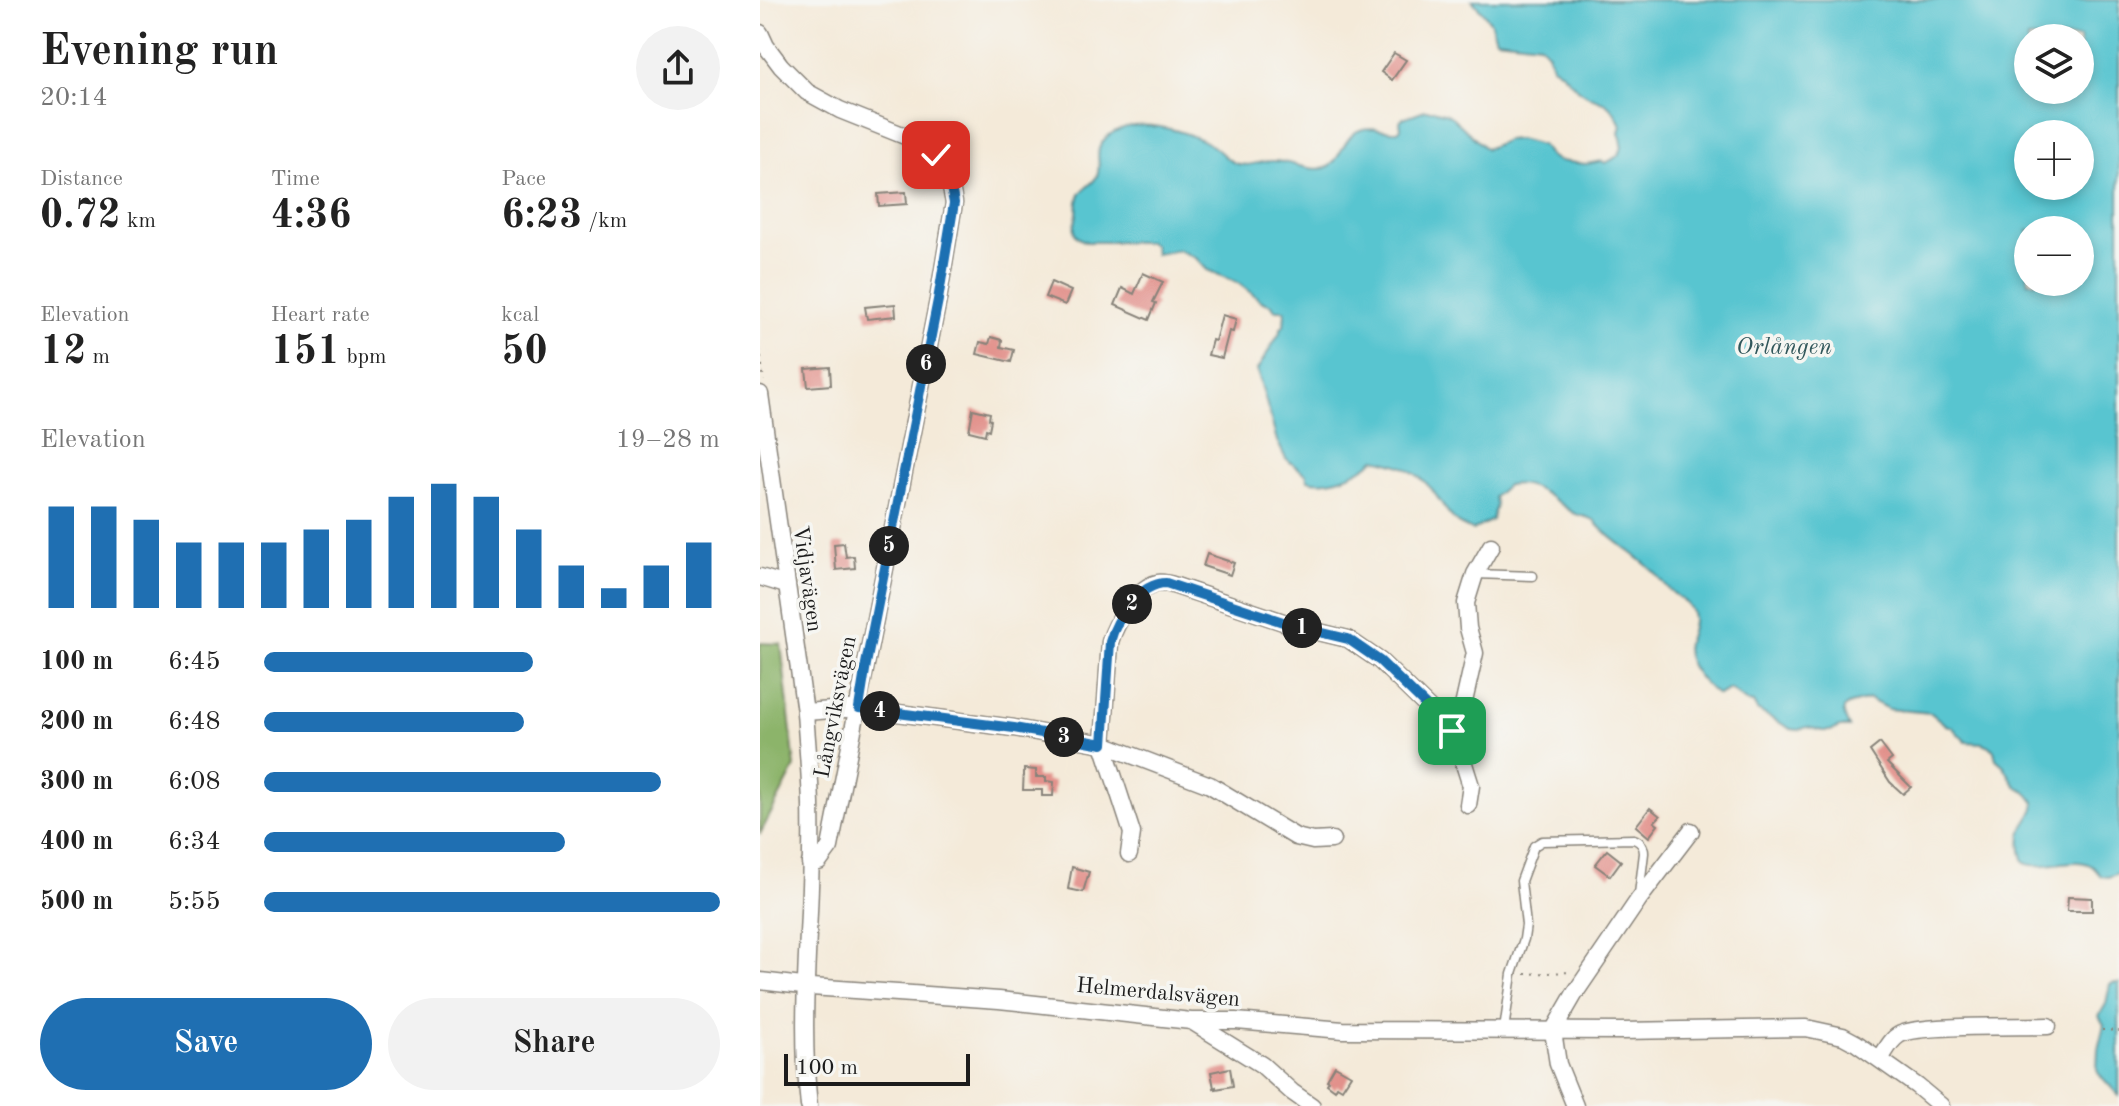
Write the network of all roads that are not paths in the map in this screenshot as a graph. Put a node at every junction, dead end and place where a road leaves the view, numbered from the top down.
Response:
1 (760, 33) edge
2 (760, 394) edge
3 (1491, 546) dead end
4 (1475, 574) junction
5 (1533, 576) dead end
6 (760, 577) edge
7 (786, 585) junction
8 (859, 708) junction
9 (805, 712) junction
10 (1452, 731) junction
11 (1103, 744) junction
12 (1468, 805) dead end
13 (1691, 831) dead end
14 (1332, 840) dead end
15 (1129, 854) dead end
16 (810, 863) junction
17 (1639, 899) junction
18 (760, 981) edge
19 (805, 986) junction
20 (1191, 1021) junction
21 (2048, 1026) dead end
22 (1504, 1030) junction
23 (1553, 1031) junction
24 (1880, 1059) junction
25 (1292, 1092) junction
26 (809, 1106) edge
27 (1280, 1106) edge
28 (1312, 1106) edge
29 (1575, 1106) edge
30 (1941, 1106) edge

1 - 8 street, Långviksvägen
2 - 7 street, Vidjavägen
3 - 4 street
4 - 5 lane
4 - 10 street
6 - 7 street
7 - 9 street, Vidjavägen
8 - 9 street
8 - 11 street
8 - 16 street, Långviksvägen
9 - 16 street, Vidjavägen
10 - 11 street
10 - 12 street
11 - 14 street
11 - 15 street
13 - 17 street
16 - 19 street, Vidjavägen
17 - 22 lane
17 - 23 street
18 - 19 street, Helmerdalsvägen
19 - 20 street, Helmerdalsvägen
19 - 26 street, Vidjavägen
20 - 22 street, Helmerdalsvägen
20 - 25 street
21 - 24 street
22 - 23 street, Helmerdalsvägen
23 - 24 street, Helmerdalsvägen
23 - 29 street
24 - 30 street, Helmerdalsvägen
25 - 27 street
25 - 28 street

